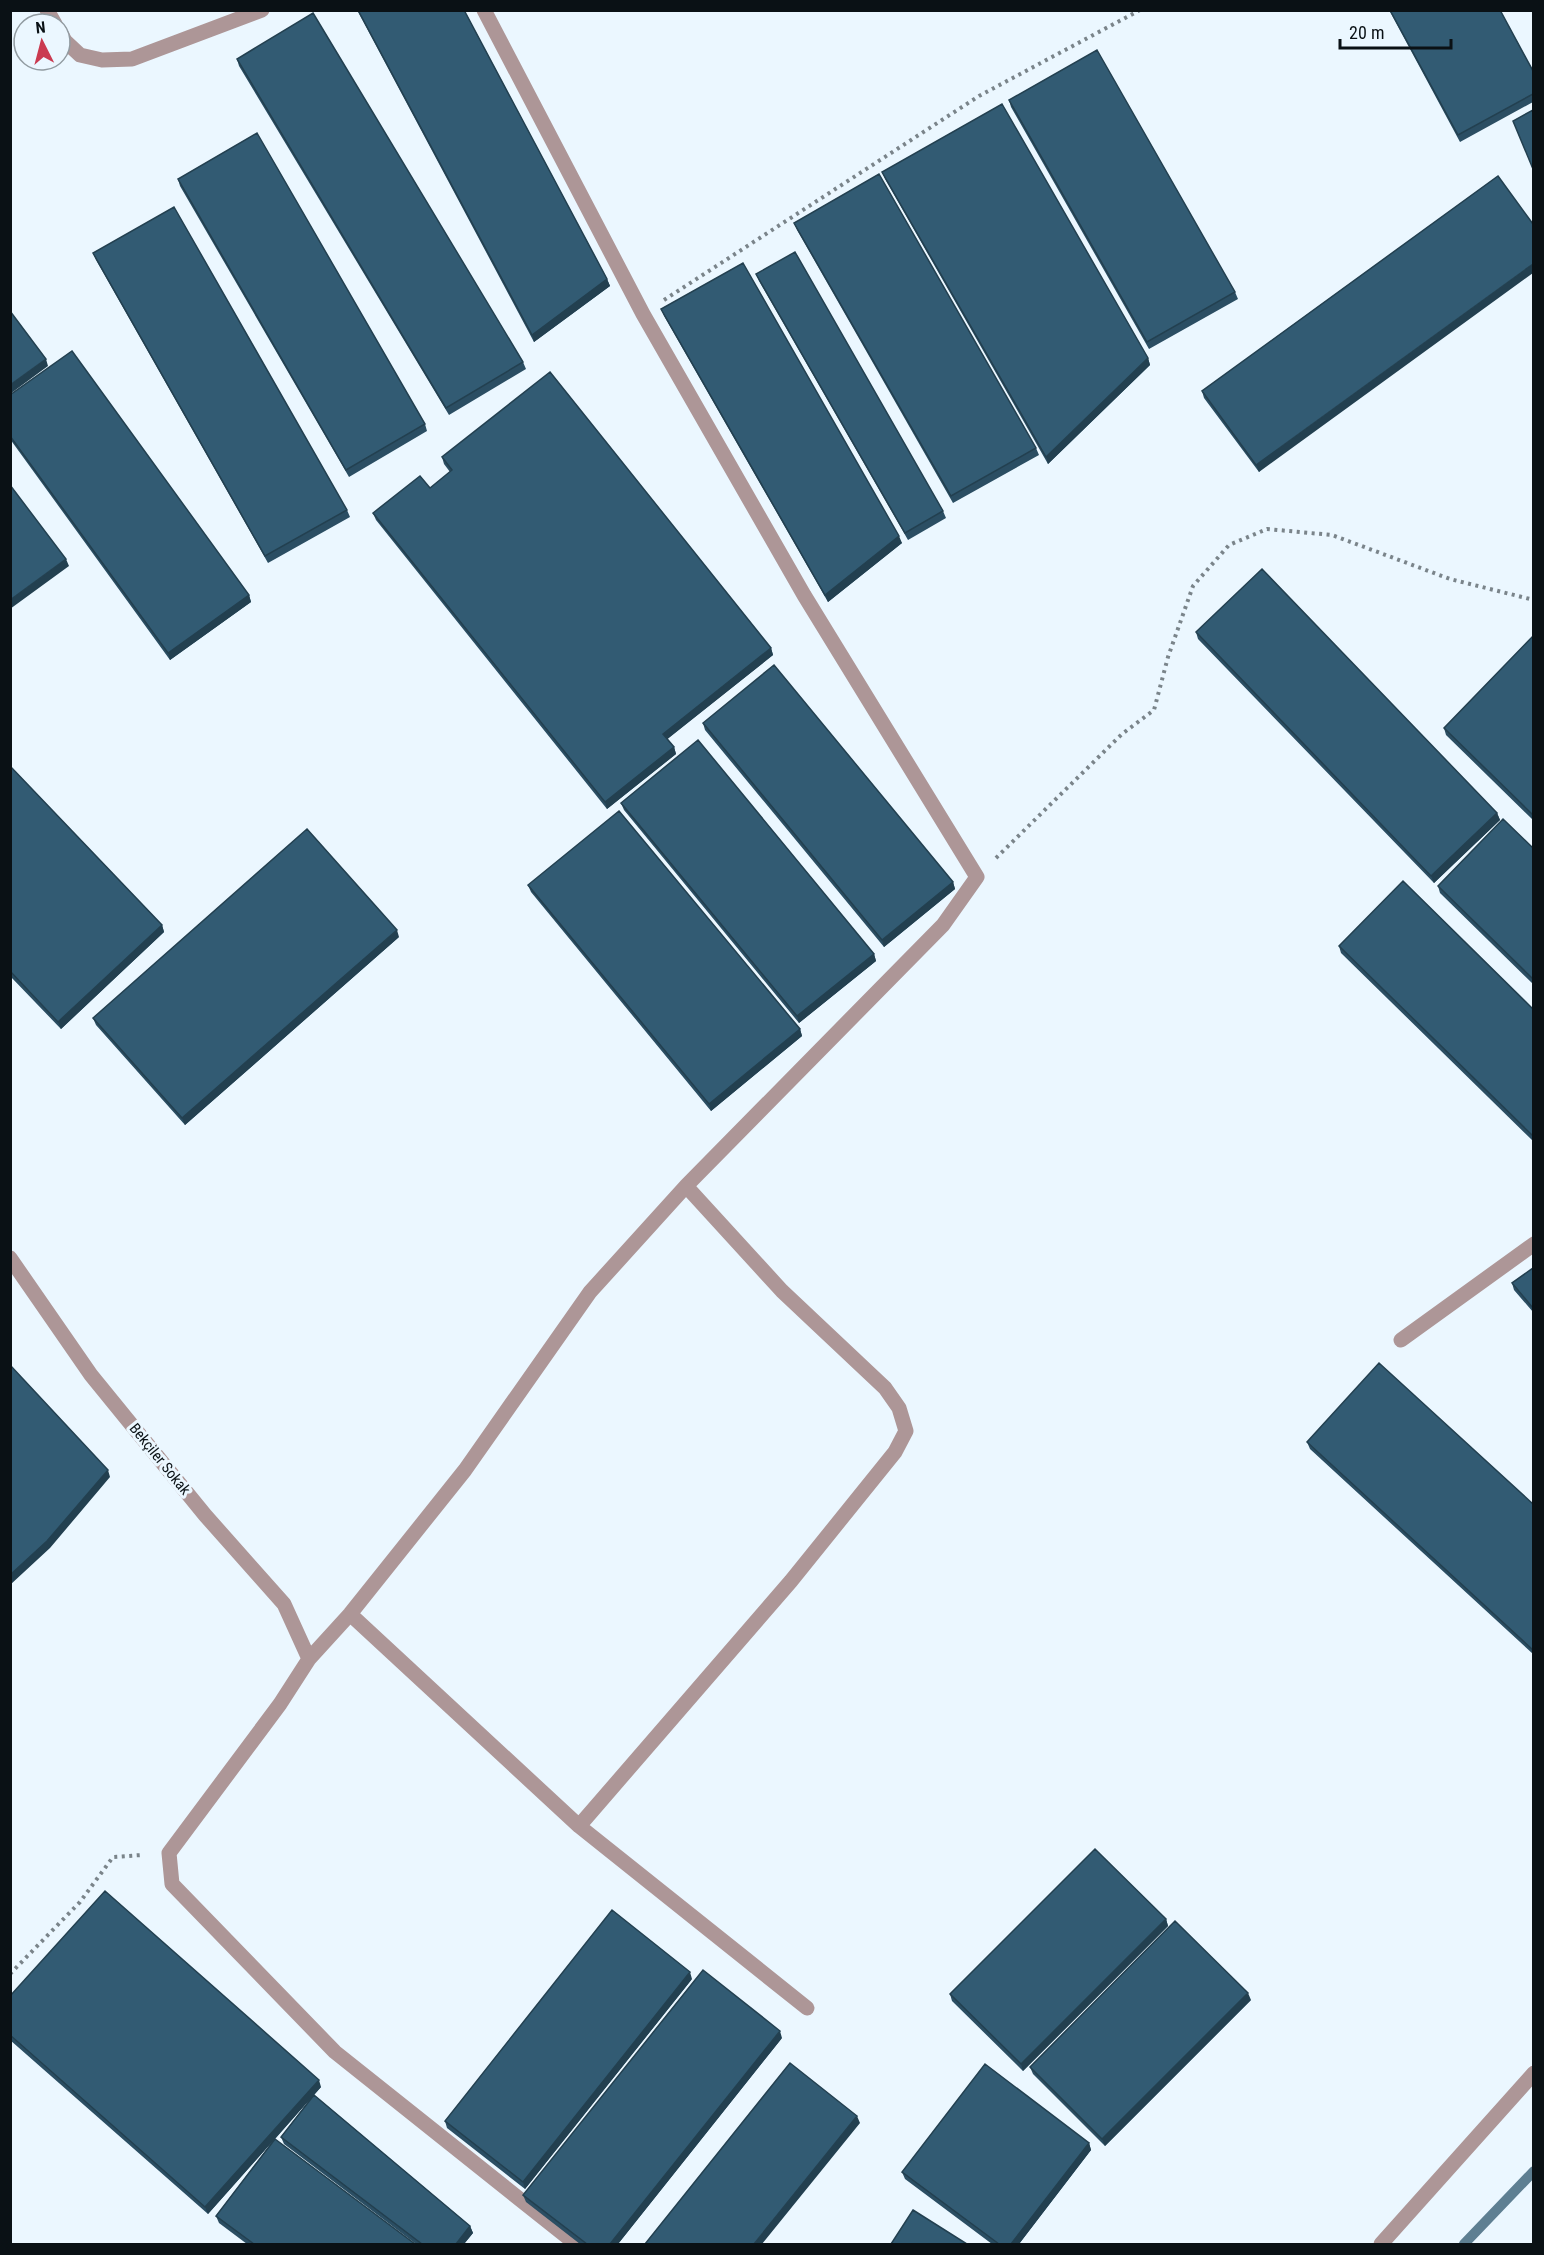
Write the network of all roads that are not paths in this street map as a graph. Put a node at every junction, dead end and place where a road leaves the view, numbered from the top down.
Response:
1 (261, 10) edge
2 (484, 10) edge
3 (72, 48) edge
4 (686, 1186) junction
5 (1533, 1244) edge
6 (10, 1258) edge
7 (1401, 1340) dead end
8 (350, 1614) junction
9 (309, 1659) junction
10 (579, 1826) junction
11 (807, 2008) dead end
12 (1533, 2073) edge
13 (576, 2244) edge
14 (1381, 2244) edge

1 - 3 street
2 - 4 street
4 - 8 street
4 - 10 street
5 - 7 street
6 - 9 street, Bekçiler Sokak
8 - 9 street
8 - 10 street
9 - 13 street
10 - 11 street
12 - 14 street

